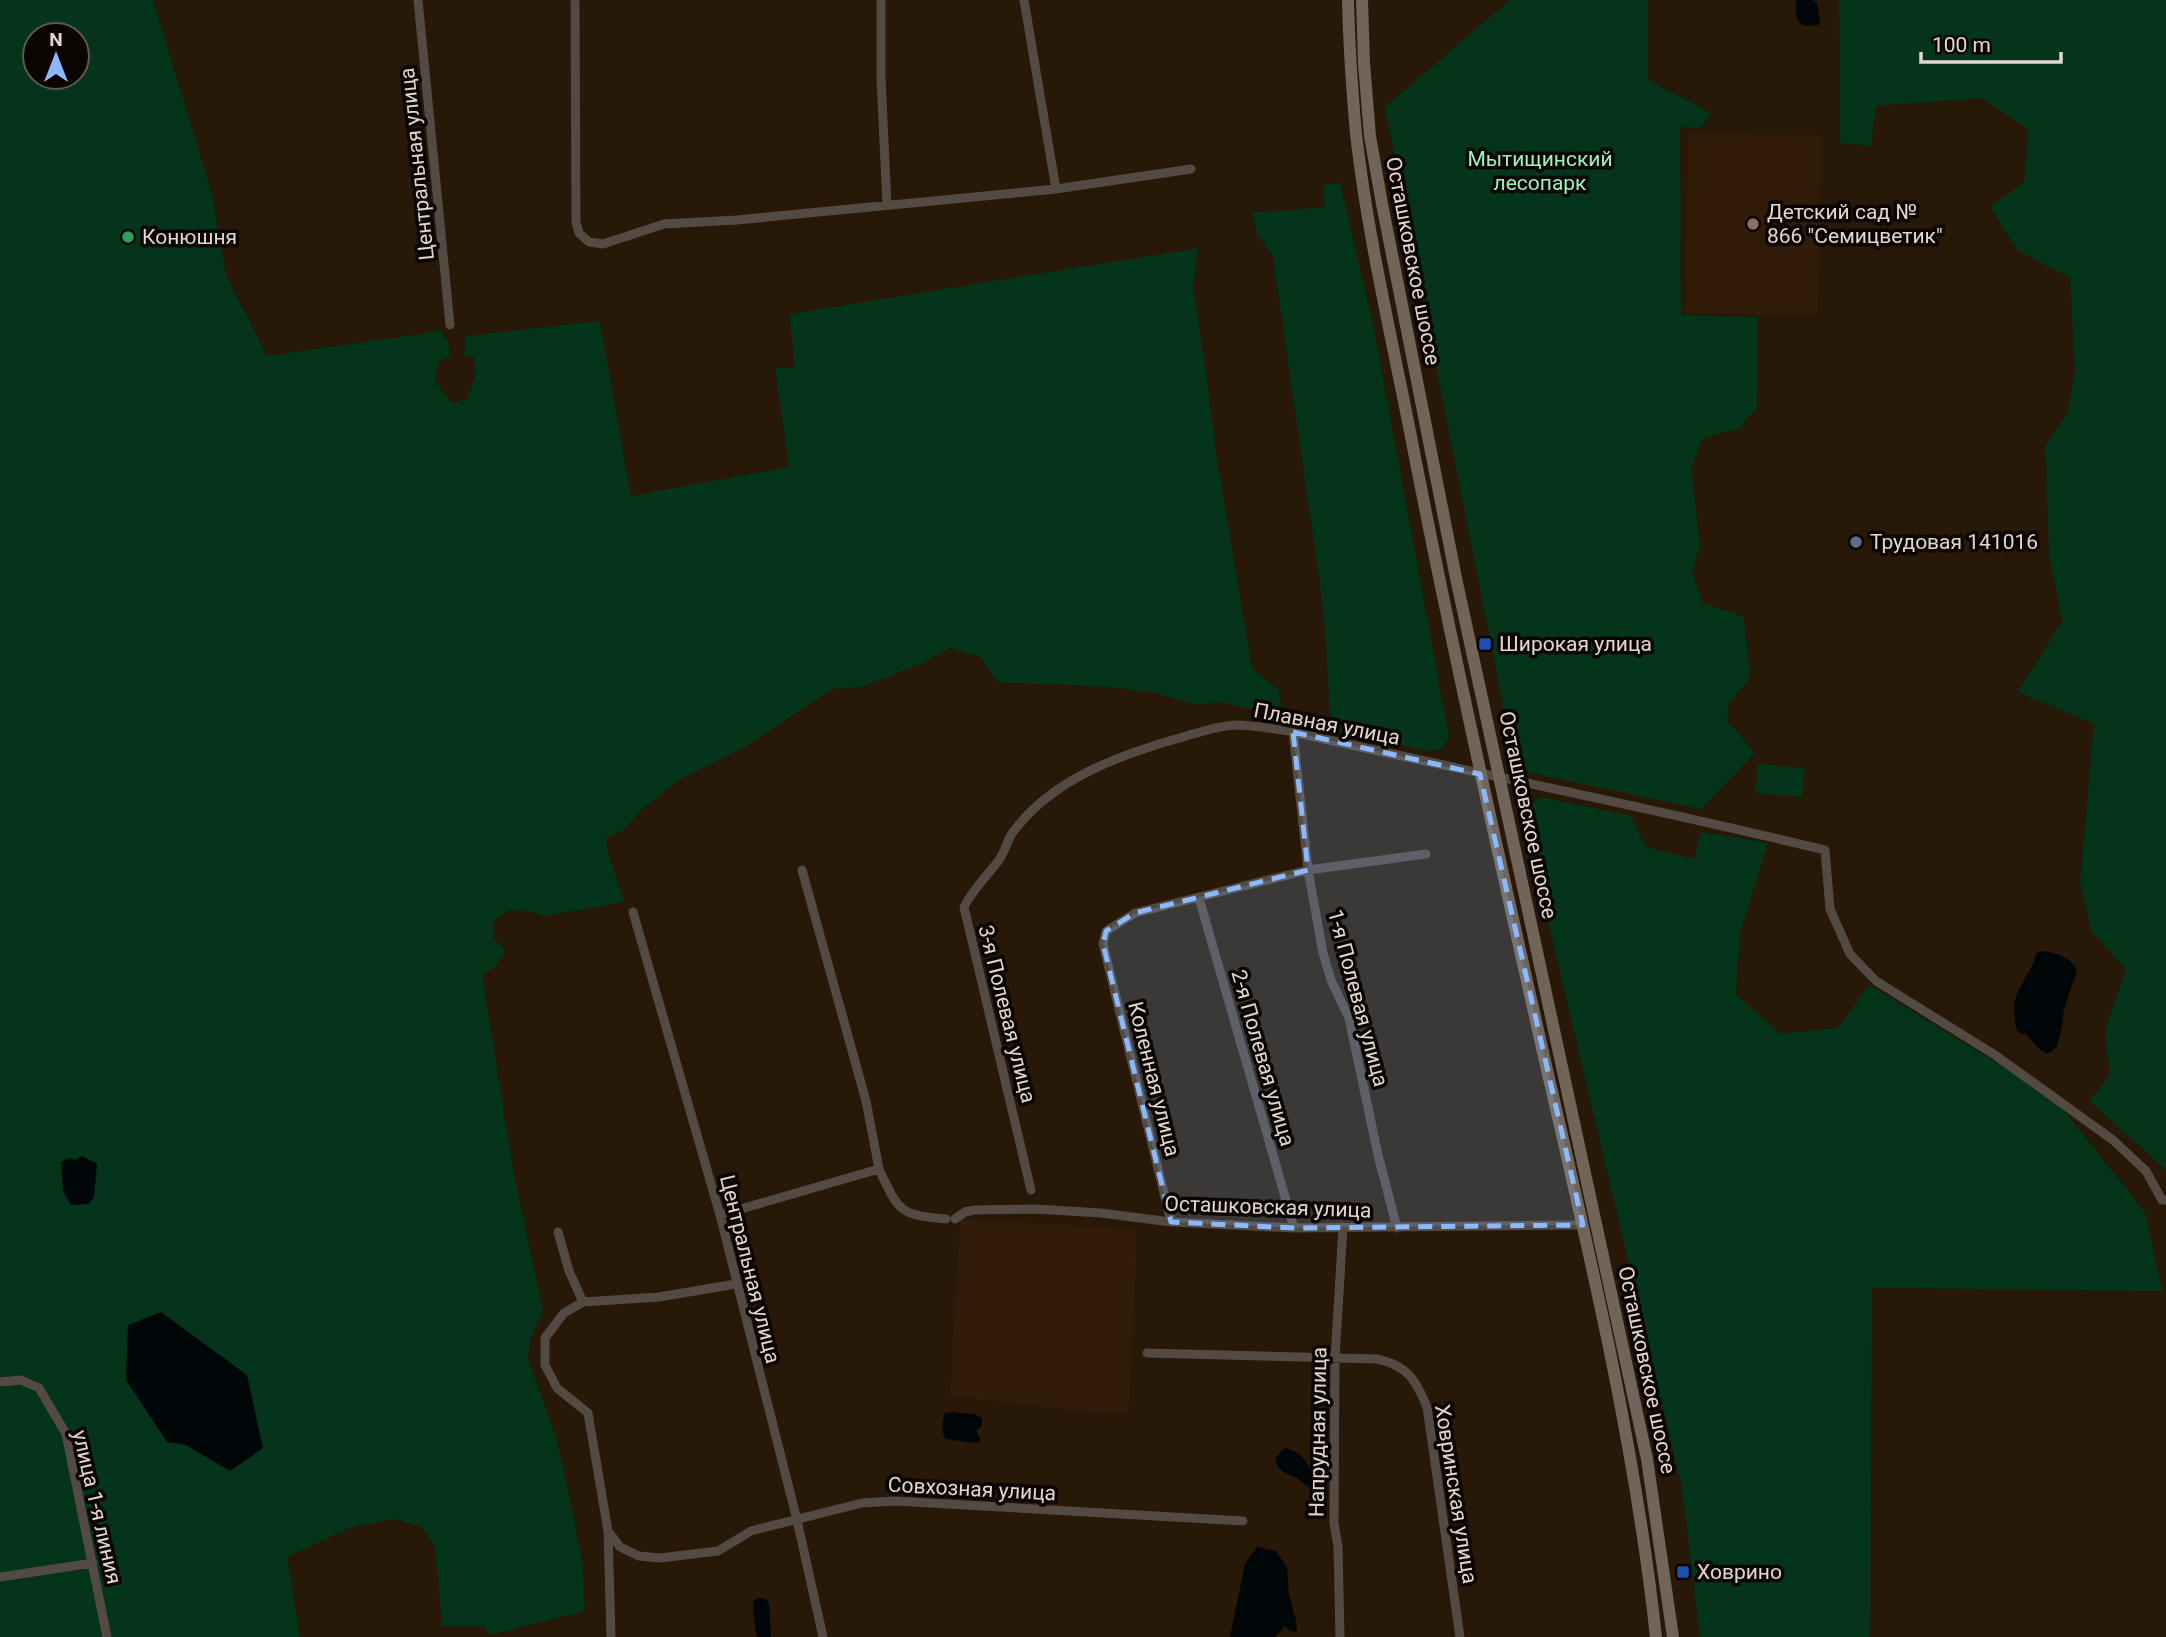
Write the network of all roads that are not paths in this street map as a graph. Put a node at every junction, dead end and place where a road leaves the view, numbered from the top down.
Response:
1 (418, 0) edge
2 (575, 0) edge
3 (881, 0) edge
4 (1024, 0) edge
5 (1348, 0) edge
6 (1362, 0) edge
7 (1191, 169) dead end
8 (1056, 190) junction
9 (887, 205) junction
10 (450, 325) dead end
11 (1293, 732) junction
12 (1480, 774) junction
13 (1501, 778) junction
14 (1426, 854) dead end
15 (1001, 857) joint
16 (802, 870) dead end
17 (1308, 870) junction
18 (1199, 898) junction
19 (634, 912) dead end
20 (879, 1169) junction
21 (1031, 1190) dead end
22 (2166, 1200) edge
23 (720, 1215) junction
24 (1171, 1222) junction
25 (1583, 1225) junction
26 (1343, 1227) junction
27 (1294, 1228) junction
28 (1397, 1228) junction
29 (558, 1232) dead end
30 (736, 1284) junction
31 (583, 1302) junction
32 (1147, 1353) dead end
33 (1335, 1359) junction
34 (0, 1382) edge
35 (797, 1520) junction
36 (1242, 1521) dead end
37 (608, 1531) junction
38 (93, 1563) junction
39 (0, 1577) edge
40 (107, 1637) edge
41 (611, 1637) edge
42 (823, 1637) edge
43 (1340, 1637) edge
44 (1460, 1637) edge
45 (1656, 1637) edge
46 (1673, 1637) edge

1 - 10 street, Центральная улица
2 - 9 street
3 - 9 street
4 - 8 street
5 - 12 main road, Осташковское шоссе
6 - 13 main road, Осташковское шоссе
7 - 8 street
8 - 9 street
11 - 12 street, Плавная улица
11 - 15 street, Плавная улица
11 - 17 street, 1-я Полевая улица
12 - 13 street, Плавная улица
12 - 25 main road, Осташковское шоссе
13 - 22 street, Плавная улица
13 - 46 main road, Осташковское шоссе
14 - 17 street
15 - 21 street, 3-я Полевая улица
16 - 20 street, Осташковская улица
17 - 18 street
17 - 28 street, 1-я Полевая улица
18 - 24 street, Коленная улица
18 - 27 street, 2-я Полевая улица
19 - 23 street, Центральная улица
20 - 23 street
20 - 24 street, Осташковская улица
23 - 30 street, Центральная улица
24 - 27 street, Осташковская улица
25 - 28 street, Осташковская улица
25 - 45 main road, Осташковское шоссе
26 - 27 street, Осташковская улица
26 - 28 street, Осташковская улица
26 - 33 street, Напрудная улица
29 - 31 street
30 - 31 street
30 - 35 street, Центральная улица
31 - 37 street
32 - 33 street, Ховринская улица
33 - 43 street, Напрудная улица
33 - 44 street, Ховринская улица
34 - 38 street, улица 1-я линия
35 - 36 street, Совхозная улица
35 - 37 street, Совхозная улица
35 - 42 street, Центральная улица
37 - 41 street
38 - 39 street
38 - 40 street, улица 1-я линия

